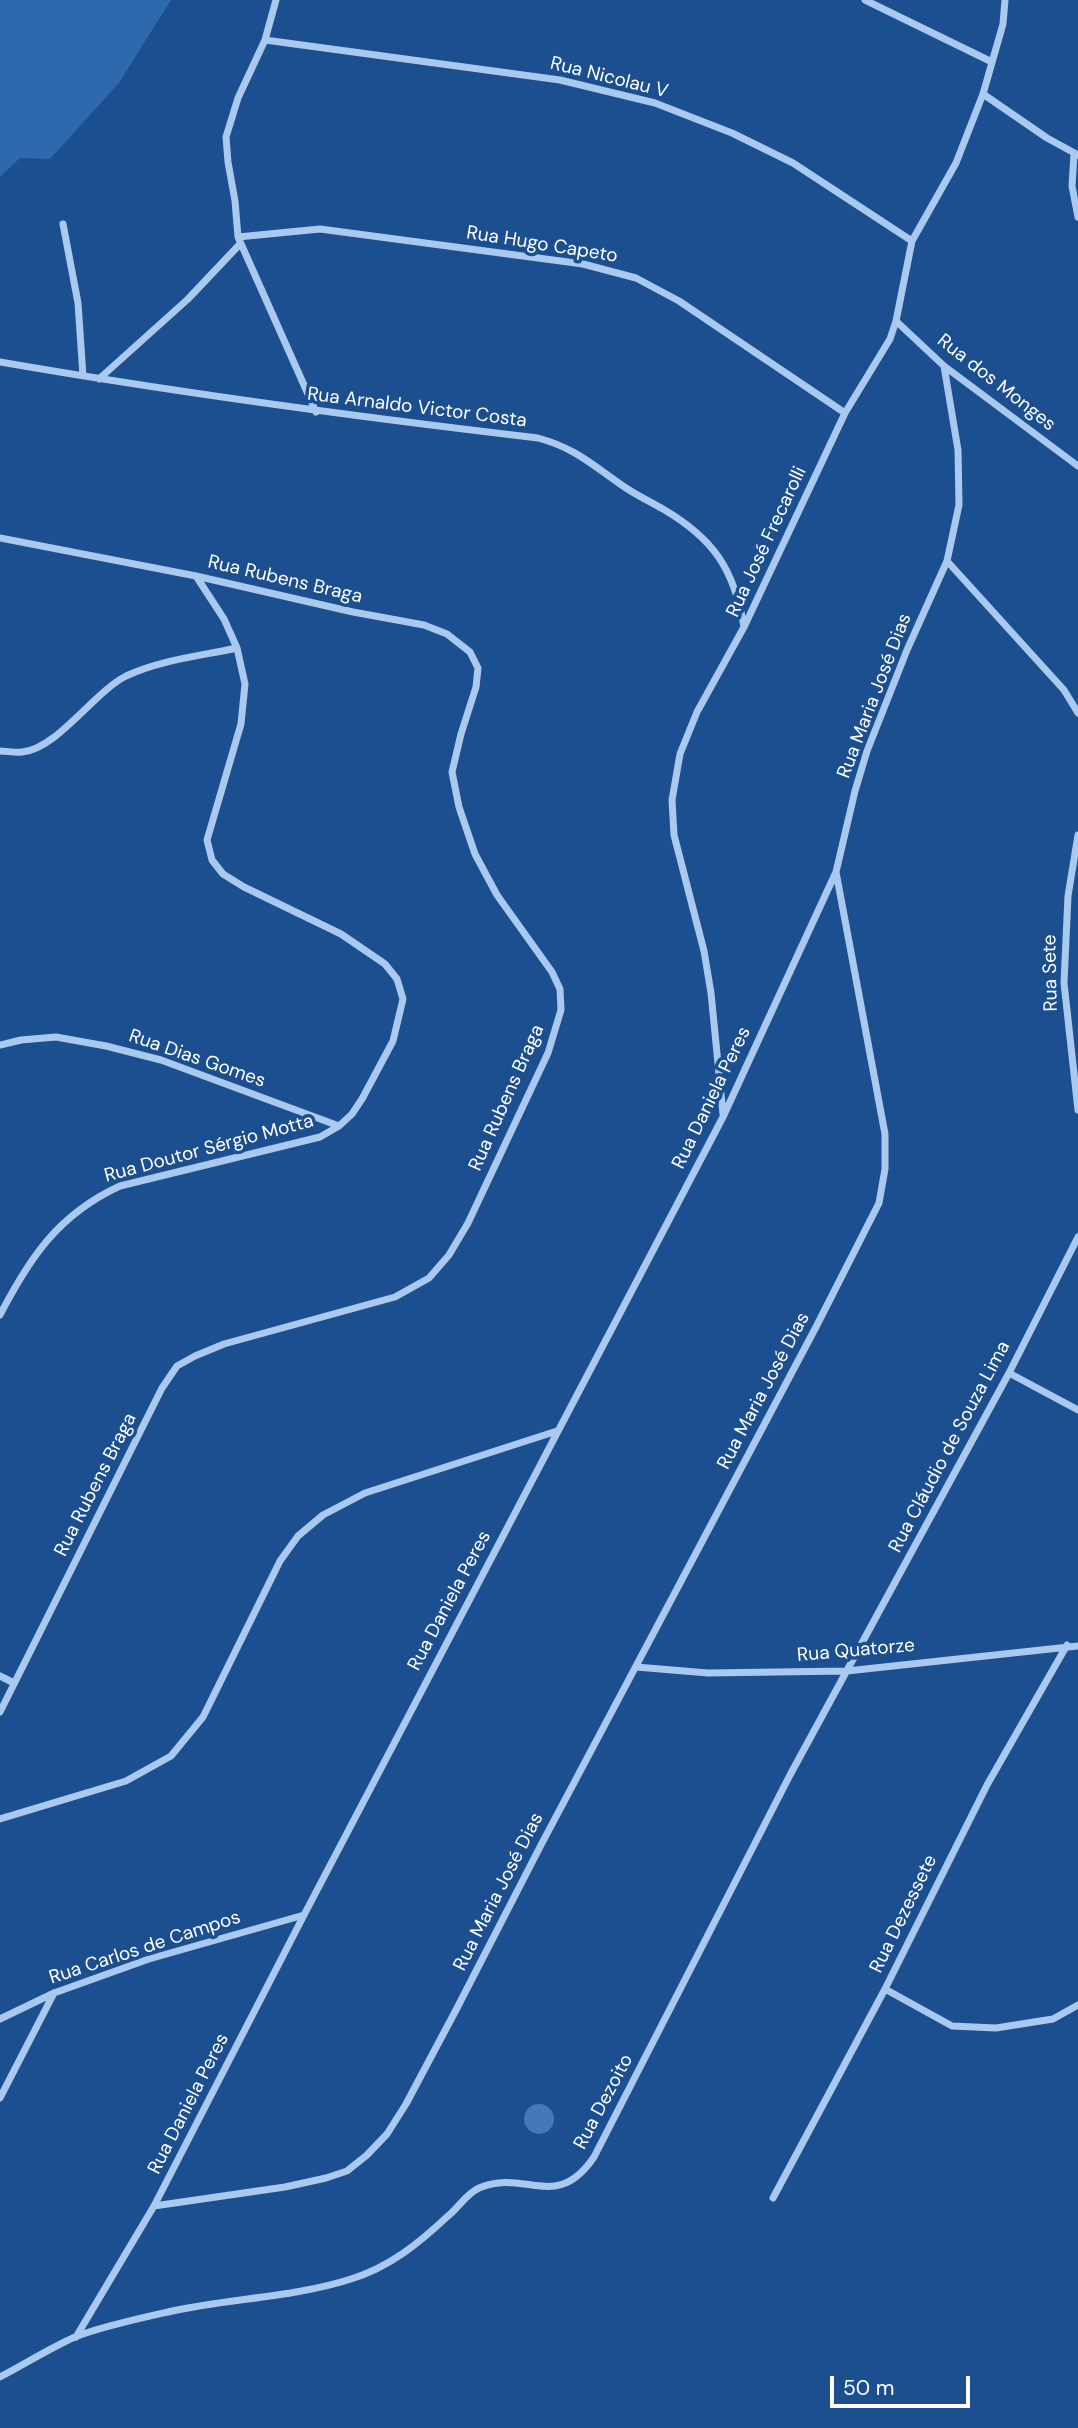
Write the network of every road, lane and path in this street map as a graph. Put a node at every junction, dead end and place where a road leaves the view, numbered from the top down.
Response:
1 (276, 0) edge
2 (865, 0) edge
3 (1005, 0) edge
4 (265, 40) junction
5 (992, 62) junction
6 (983, 94) junction
7 (1076, 155) edge
8 (1078, 217) edge
9 (63, 224) dead end
10 (239, 241) junction
11 (912, 241) junction
12 (896, 321) junction
13 (0, 362) edge
14 (944, 366) junction
15 (83, 376) junction
16 (99, 379) junction
17 (316, 412) junction
18 (845, 413) junction
19 (1078, 466) edge
20 (0, 538) edge
21 (947, 561) junction
22 (196, 576) junction
23 (744, 627) junction
24 (237, 648) junction
25 (1078, 713) edge
26 (0, 751) edge
27 (1078, 835) edge
28 (836, 872) junction
29 (0, 1045) edge
30 (1078, 1110) edge
31 (723, 1117) junction
32 (339, 1126) junction
33 (1078, 1237) edge
34 (0, 1315) edge
35 (1009, 1373) junction
36 (1078, 1410) edge
37 (557, 1431) junction
38 (1067, 1645) junction
39 (1078, 1646) edge
40 (636, 1668) junction
41 (848, 1671) junction
42 (0, 1676) edge
43 (14, 1683) junction
44 (0, 1712) edge
45 (0, 1819) edge
46 (304, 1915) junction
47 (885, 1989) junction
48 (54, 1993) junction
49 (1078, 2005) edge
50 (0, 2019) edge
51 (0, 2098) edge
52 (773, 2199) dead end
53 (154, 2206) junction
54 (76, 2337) junction
55 (0, 2377) edge

1 - 4 street
2 - 5 street
3 - 5 street, Rua José Frecarolli
4 - 10 street
4 - 11 street, Rua Nicolau V
5 - 6 street, Rua José Frecarolli
6 - 7 street
6 - 11 street, Rua José Frecarolli
7 - 8 street
9 - 15 street
10 - 16 street
10 - 17 street
10 - 18 street, Rua Hugo Capeto
11 - 12 street, Rua José Frecarolli
12 - 14 street, Rua dos Monges
12 - 18 street, Rua José Frecarolli
13 - 15 street, Rua Arnaldo Victor Costa
14 - 19 street, Rua dos Monges
14 - 21 street, Rua Maria José Dias
15 - 16 street, Rua Arnaldo Victor Costa
16 - 17 street, Rua Arnaldo Victor Costa
17 - 23 street, Rua Arnaldo Victor Costa
18 - 23 street, Rua José Frecarolli
20 - 22 street, Rua Rubens Braga
21 - 25 street
21 - 28 street, Rua Maria José Dias
22 - 24 street, Rua Doutor Sérgio Motta
22 - 43 street, Rua Rubens Braga
23 - 31 street, Rua José Frecarolli
24 - 26 street
24 - 32 street, Rua Doutor Sérgio Motta
27 - 30 street, Rua Sete
28 - 31 street, Rua Daniela Peres
28 - 40 street, Rua Maria José Dias
29 - 32 street, Rua Dias Gomes
31 - 37 street, Rua Daniela Peres
32 - 34 street, Rua Doutor Sérgio Motta
33 - 35 street, Rua Cláudio de Souza Lima
35 - 36 street
35 - 41 street, Rua Cláudio de Souza Lima
37 - 45 street
37 - 46 street, Rua Daniela Peres
38 - 39 street, Rua Quatorze
38 - 41 street, Rua Quatorze
38 - 47 street, Rua Dezessete
40 - 41 street, Rua Quatorze
40 - 53 street, Rua Maria José Dias
41 - 54 street, Rua Dezoito
42 - 43 street
43 - 44 street, Rua Rubens Braga
46 - 48 street, Rua Carlos de Campos
46 - 53 street, Rua Daniela Peres
47 - 49 street
47 - 52 street, Rua Dezessete
48 - 50 street, Rua Carlos de Campos
48 - 51 street
53 - 54 street, Rua Daniela Peres
54 - 55 street, Rua Dezoito

